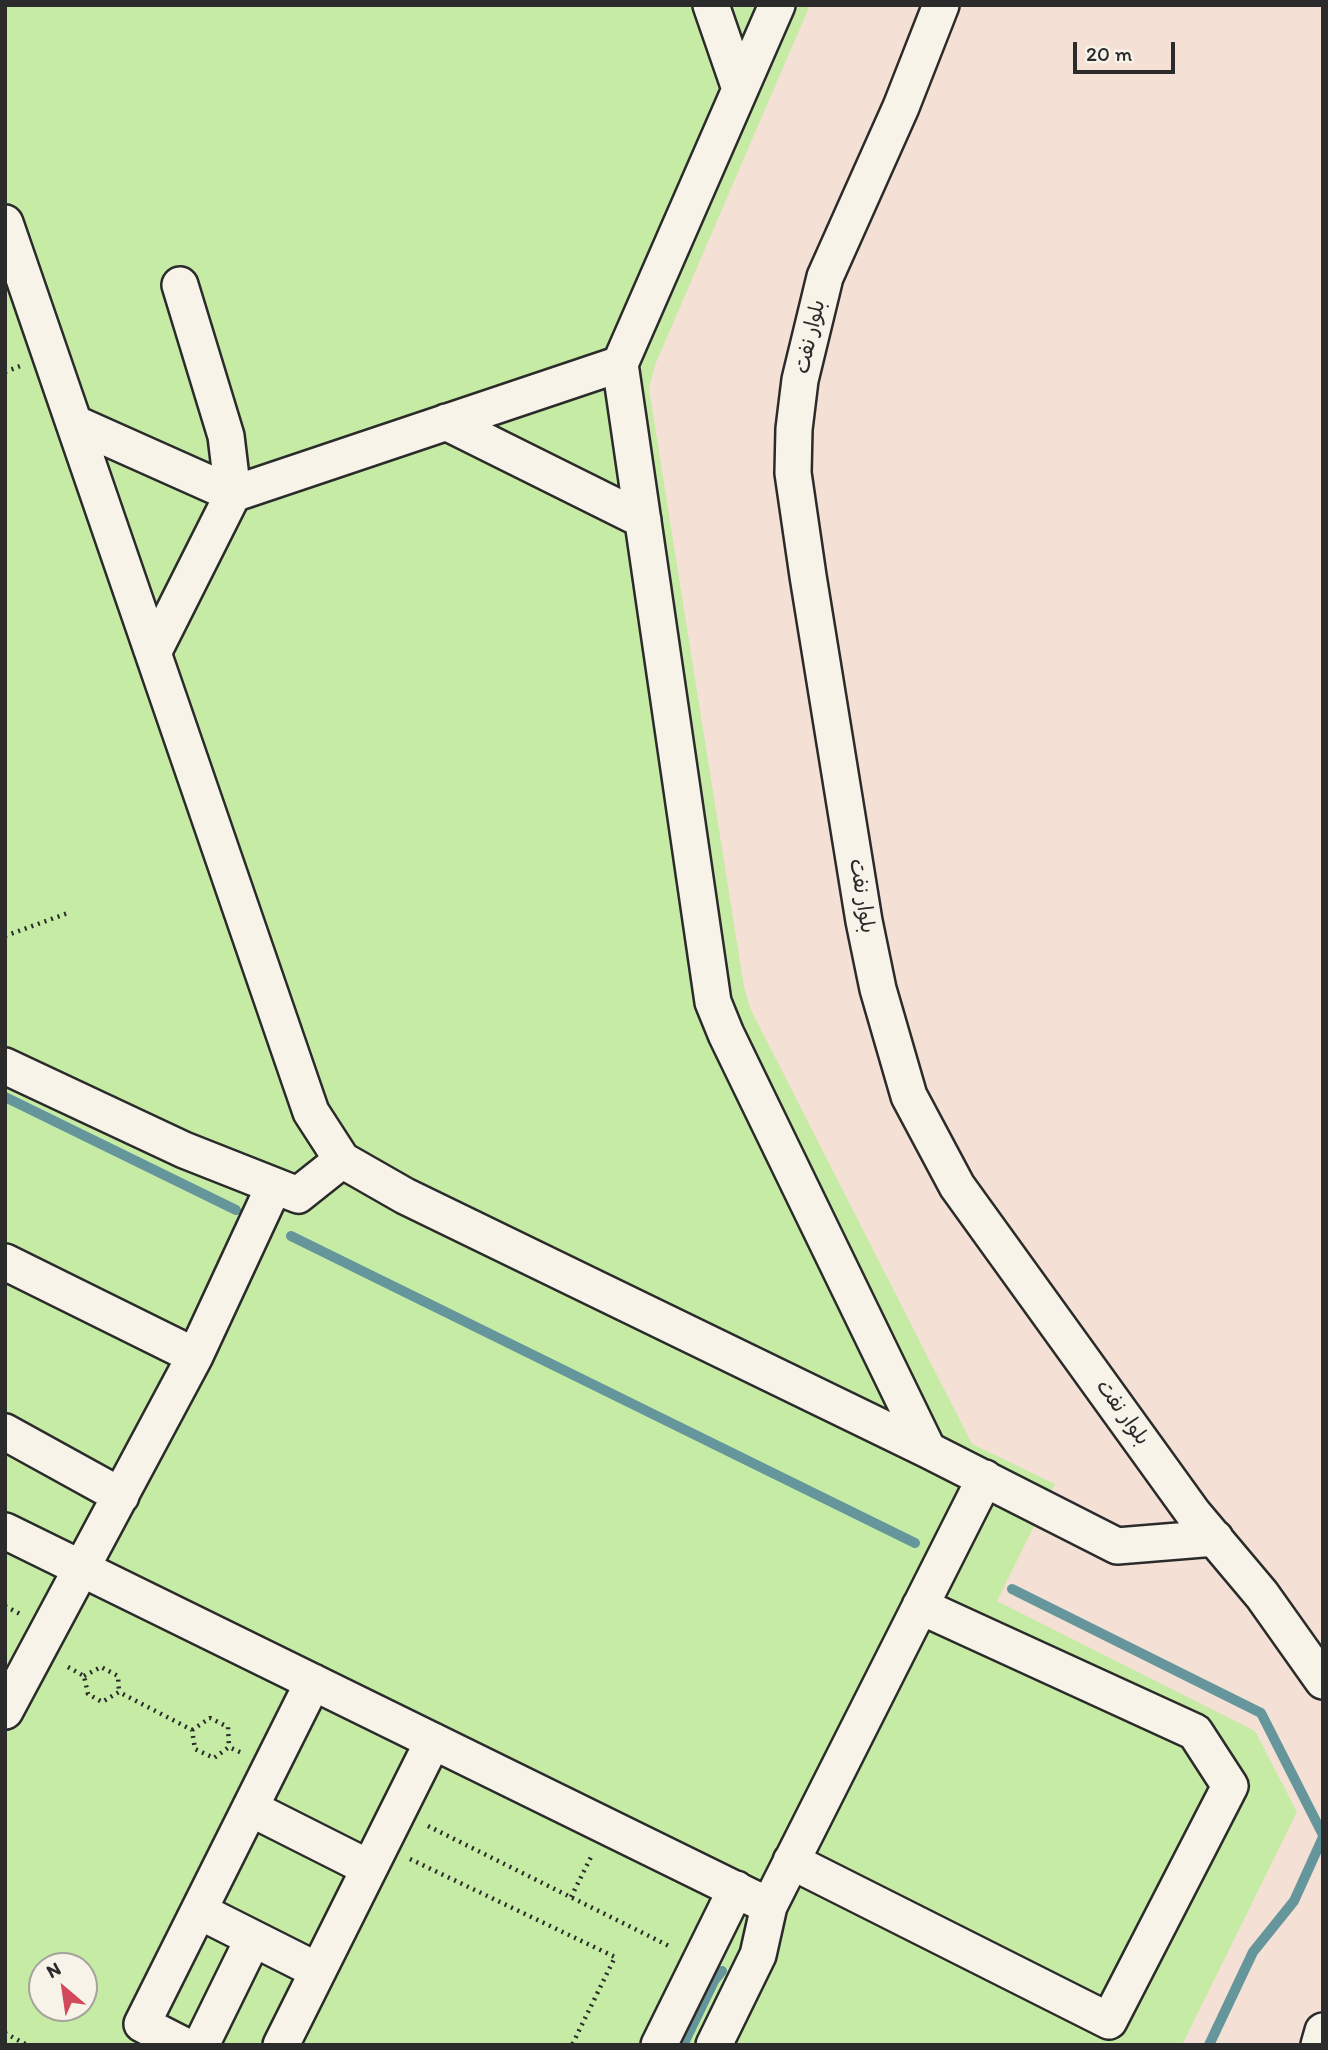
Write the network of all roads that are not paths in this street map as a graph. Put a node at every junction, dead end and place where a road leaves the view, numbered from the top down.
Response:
1 (711, 5) edge
2 (777, 5) edge
3 (941, 5) edge
4 (740, 89) junction
5 (5, 223) edge
6 (180, 285) dead end
7 (621, 364) junction
8 (446, 422) junction
9 (74, 423) junction
10 (233, 494) junction
11 (643, 520) junction
12 (153, 653) junction
13 (5, 1066) edge
14 (342, 1160) junction
15 (274, 1186) junction
16 (5, 1262) edge
17 (195, 1356) junction
18 (5, 1432) edge
19 (928, 1450) junction
20 (985, 1478) junction
21 (121, 1496) junction
22 (5, 1531) edge
23 (1215, 1538) junction
24 (82, 1569) junction
25 (920, 1606) junction
26 (313, 1682) junction
27 (1323, 1682) edge
28 (5, 1711) edge
29 (433, 1741) junction
30 (250, 1808) junction
31 (375, 1856) junction
32 (791, 1861) junction
33 (736, 1889) junction
34 (769, 1906) junction
35 (199, 1911) junction
36 (253, 1939) junction
37 (317, 1971) junction
38 (1323, 2031) edge
39 (183, 2045) edge
40 (201, 2045) edge
41 (281, 2045) edge
42 (659, 2045) edge
43 (715, 2045) edge
44 (1319, 2045) edge

1 - 4 street
2 - 4 street
3 - 23 street, بلوار نفت
4 - 7 street
5 - 9 street
6 - 10 street
7 - 8 street
7 - 11 street
8 - 10 street
8 - 11 street
9 - 10 street
9 - 12 street
10 - 12 street
11 - 19 street
12 - 14 street
13 - 15 street
14 - 15 street
14 - 19 street
15 - 17 street
16 - 17 street
17 - 21 street
18 - 21 street
19 - 20 street
20 - 23 street
20 - 25 street
21 - 24 street
22 - 24 street
23 - 27 street, بلوار نفت
24 - 26 street
24 - 28 street
25 - 32 street
25 - 32 street
26 - 29 street
26 - 30 street
29 - 31 street
29 - 33 street
30 - 31 street
30 - 35 street
31 - 37 street
32 - 34 street
33 - 34 street
33 - 42 street
34 - 43 street
35 - 36 street
35 - 39 street
36 - 37 street
36 - 40 street
37 - 41 street
38 - 44 street

